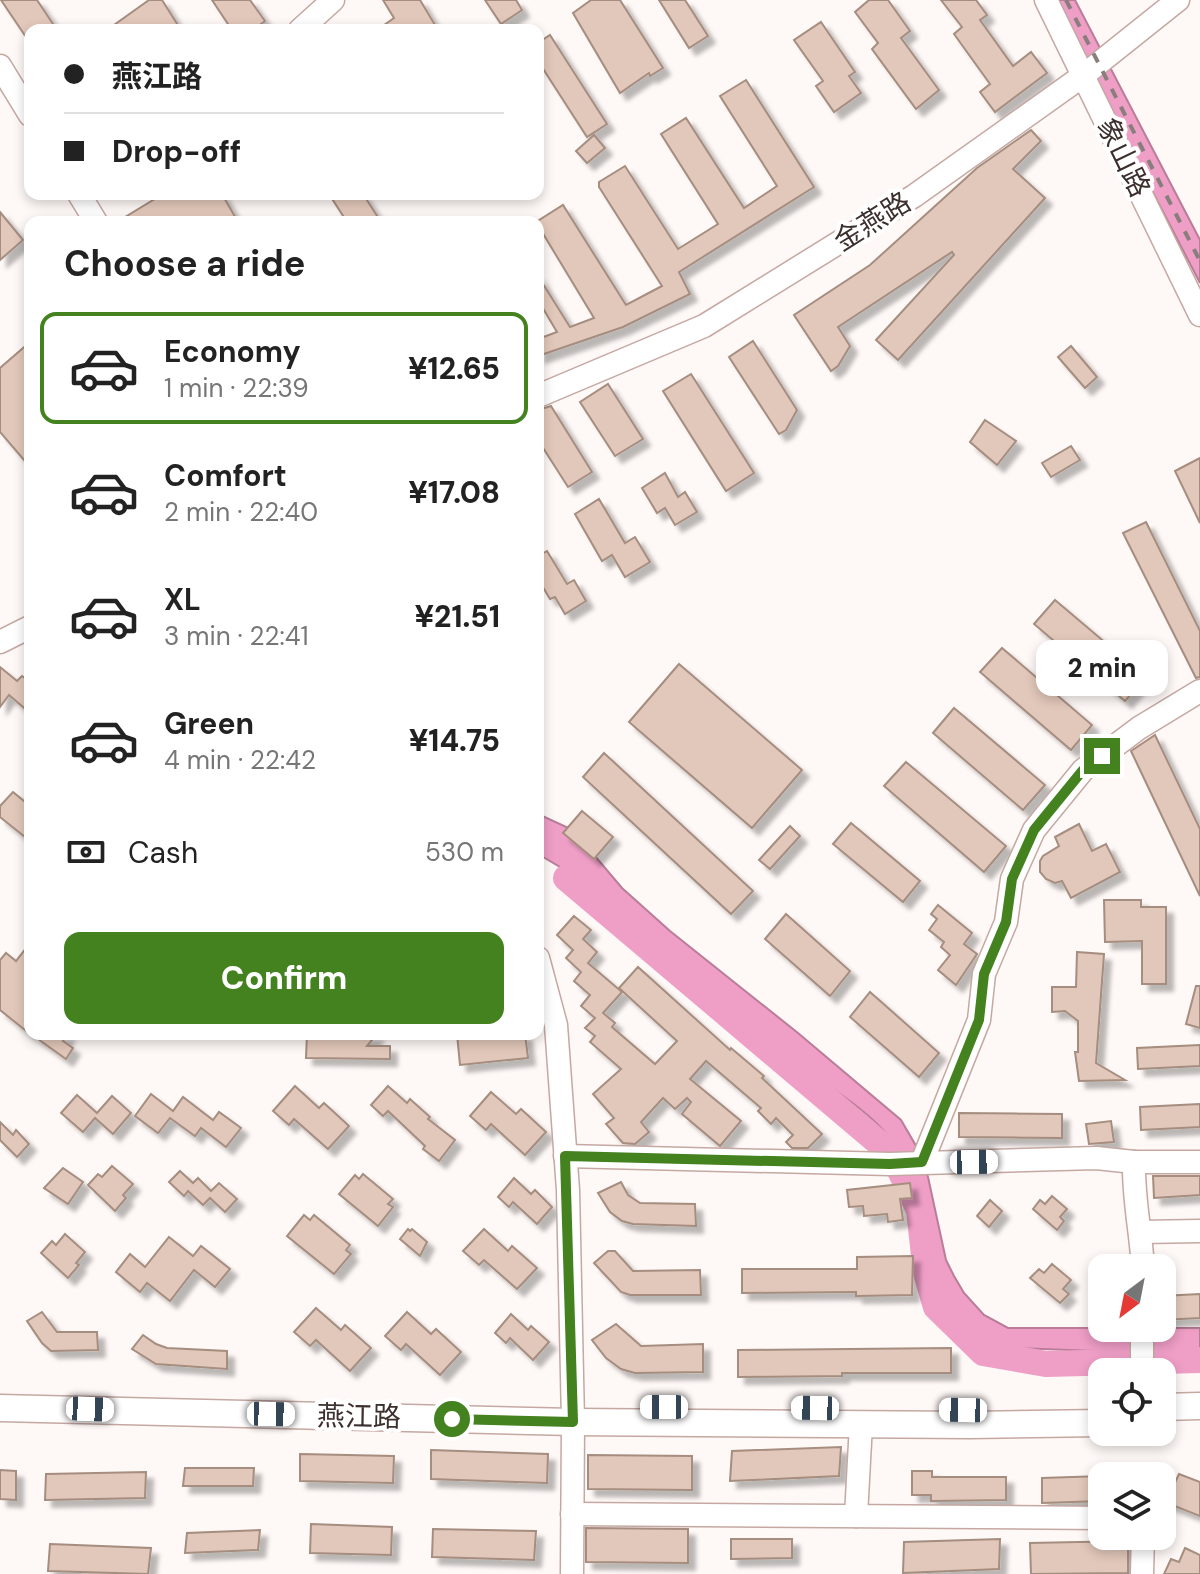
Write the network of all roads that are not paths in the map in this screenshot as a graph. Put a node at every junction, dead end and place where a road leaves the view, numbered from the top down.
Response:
1 (333, 0) edge
2 (1046, 0) edge
3 (1178, 0) edge
4 (307, 24) edge
5 (0, 66) edge
6 (1084, 75) junction
7 (24, 105) edge
8 (1200, 315) edge
9 (544, 393) edge
10 (24, 630) edge
11 (0, 642) edge
12 (1200, 691) edge
13 (544, 980) edge
14 (565, 1156) junction
15 (1134, 1162) junction
16 (1200, 1162) edge
17 (907, 1163) junction
18 (1200, 1231) edge
19 (1141, 1232) junction
20 (1142, 1254) edge
21 (0, 1395) edge
22 (1200, 1406) edge
23 (1176, 1407) edge
24 (0, 1408) edge
25 (1088, 1408) edge
26 (572, 1414) junction
27 (1200, 1421) edge
28 (1176, 1422) edge
29 (1088, 1423) edge
30 (861, 1424) junction
31 (572, 1514) junction
32 (856, 1516) junction
33 (1088, 1518) edge
34 (1143, 1550) edge
35 (572, 1574) edge
36 (1142, 1574) edge

1 - 4 street
2 - 6 street, 象山路
3 - 6 street, 金燕路
5 - 7 street
6 - 8 street, 象山路
6 - 9 street, 金燕路
10 - 11 street
12 - 17 street
13 - 14 street
14 - 17 street
14 - 26 street
15 - 16 street
15 - 17 street
15 - 19 street
18 - 19 street
19 - 20 street
21 - 26 main road
22 - 23 main road
24 - 26 main road, 燕江路
25 - 26 main road
26 - 30 main road, 燕江路
26 - 31 street
27 - 28 main road
29 - 30 main road, 燕江路
30 - 32 street
31 - 32 street
31 - 35 street
32 - 33 street
34 - 36 street

